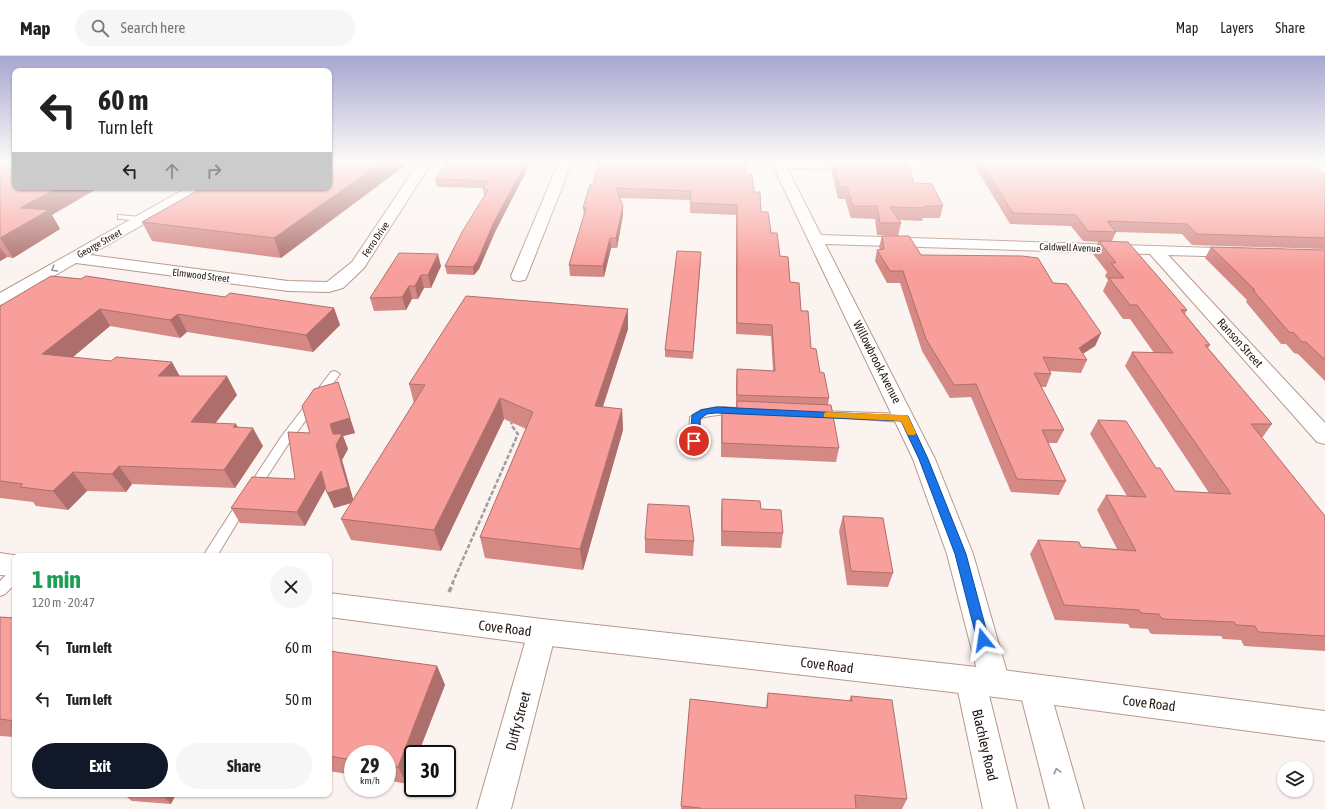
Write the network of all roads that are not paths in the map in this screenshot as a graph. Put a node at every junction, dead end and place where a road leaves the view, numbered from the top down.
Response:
1 (180, 197) edge
2 (403, 197) edge
3 (552, 197) edge
4 (794, 197) edge
5 (121, 217) dead end
6 (142, 219) junction
7 (814, 239) junction
8 (1154, 250) junction
9 (1255, 252) edge
10 (72, 258) junction
11 (519, 276) dead end
12 (329, 287) joint
13 (0, 300) edge
14 (335, 374) dead end
15 (747, 411) edge
16 (810, 414) edge
17 (904, 418) junction
18 (1321, 428) edge
19 (694, 453) dead end
20 (212, 553) edge
21 (0, 564) edge
22 (12, 566) edge
23 (12, 578) edge
24 (0, 590) edge
25 (332, 605) edge
26 (542, 632) junction
27 (983, 682) junction
28 (1034, 688) junction
29 (1325, 726) edge
30 (494, 809) edge
31 (1000, 809) edge
32 (1067, 809) edge

1 - 6 street, George Street
2 - 12 street, Ferro Drive
3 - 11 street
4 - 7 street, Willowbrook Avenue
5 - 6 lane
6 - 10 street, George Street
7 - 8 street, Caldwell Avenue
7 - 17 street, Willowbrook Avenue
8 - 9 street, Caldwell Avenue
8 - 18 street, Ranson Street
10 - 12 street, Elmwood Street
10 -> 13 street, George Street
14 - 20 lane
15 - 19 lane
16 - 17 lane
17 - 27 street, Willowbrook Avenue
21 - 22 street
23 - 24 lane
25 - 26 street, Cove Road
26 - 27 street, Cove Road
26 - 30 street, Duffy Street
27 - 28 street, Cove Road
27 - 31 street, Blachley Road
28 - 29 street, Cove Road
32 -> 28 street

